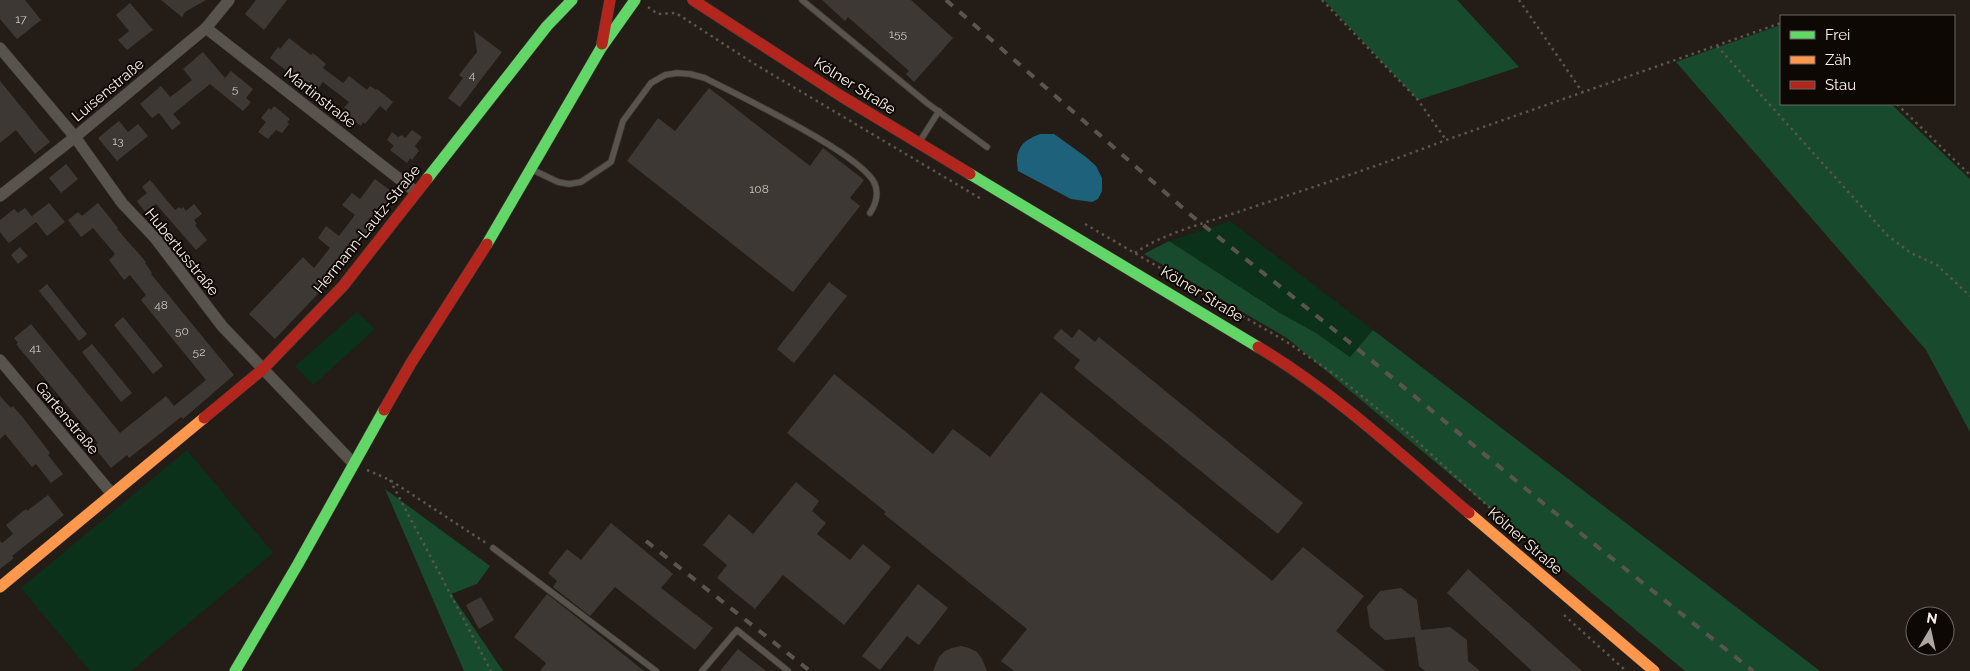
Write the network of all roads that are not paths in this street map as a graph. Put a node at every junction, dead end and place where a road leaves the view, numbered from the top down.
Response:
1 (229, 0) edge
2 (572, 0) edge
3 (610, 0) edge
4 (693, 0) edge
5 (802, 0) edge
6 (640, 2) edge
7 (206, 28) junction
8 (0, 48) edge
9 (602, 48) junction
10 (939, 111) junction
11 (75, 137) junction
12 (919, 143) junction
13 (987, 147) dead end
14 (531, 169) junction
15 (416, 192) junction
16 (0, 196) edge
17 (870, 213) dead end
18 (0, 360) edge
19 (263, 369) junction
20 (354, 464) junction
21 (112, 494) junction
22 (493, 548) road end
23 (0, 587) edge
24 (235, 671) edge
25 (656, 671) edge
26 (702, 671) edge
27 (788, 671) edge
28 (1654, 671) edge

1 - 7 street, Luisenstraße
2 - 15 main road, Hermann-Lautz-Straße
3 - 9 main road
4 - 12 main road, Kölner Straße
5 - 10 lane
6 - 9 main road
7 - 11 street, Luisenstraße
7 - 15 street, Martinstraße
8 - 11 street, Hubertusstraße
9 - 14 main road
10 - 12 lane
10 - 13 lane
11 - 16 street, Luisenstraße
11 - 19 street, Hubertusstraße
12 - 28 main road, Kölner Straße
14 - 17 lane
14 - 20 main road
15 - 19 main road, Hermann-Lautz-Straße
18 - 21 street, Gartenstraße
19 - 20 street, Hubertusstraße
19 - 21 main road, Hermann-Lautz-Straße
20 - 24 main road
21 - 23 main road, Hermann-Lautz-Straße
22 - 25 lane
26 - 27 lane

